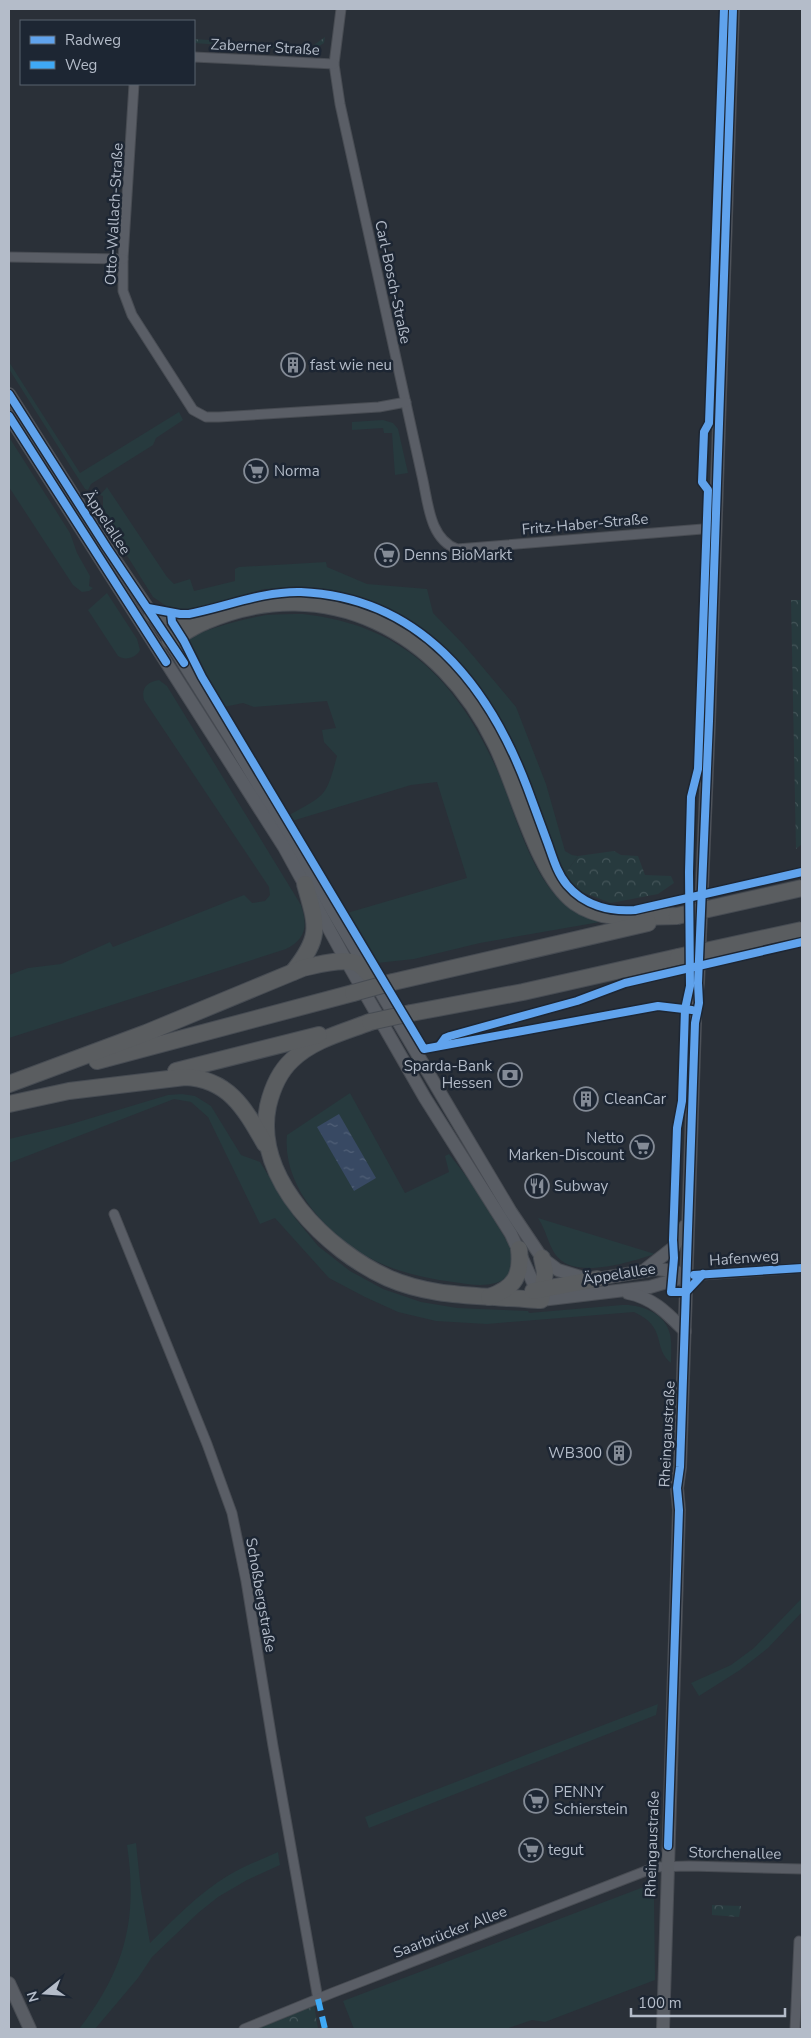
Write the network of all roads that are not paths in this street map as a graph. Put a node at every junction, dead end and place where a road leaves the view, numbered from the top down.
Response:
1 (341, 9) edge
2 (733, 9) edge
3 (195, 57) edge
4 (334, 64) junction
5 (134, 85) edge
6 (9, 257) edge
7 (123, 260) junction
8 (9, 394) edge
9 (406, 402) junction
10 (9, 416) edge
11 (715, 528) junction
12 (457, 549) joint
13 (152, 614) junction
14 (220, 615) junction
15 (164, 645) junction
16 (305, 884) junction
17 (802, 888) edge
18 (677, 916) junction
19 (802, 930) edge
20 (347, 962) junction
21 (293, 972) junction
22 (372, 978) junction
23 (370, 1022) junction
24 (9, 1084) edge
25 (122, 1085) junction
26 (9, 1104) edge
27 (270, 1152) junction
28 (114, 1214) dead end
29 (689, 1217) junction
30 (519, 1249) junction
31 (542, 1258) junction
32 (802, 1268) edge
33 (646, 1270) junction
34 (687, 1276) junction
35 (597, 1279) junction
36 (621, 1292) junction
37 (540, 1293) junction
38 (487, 1298) junction
39 (685, 1330) junction
40 (668, 1866) junction
41 (802, 1869) edge
42 (798, 1940) dead end
43 (9, 1983) edge
44 (318, 1998) junction
45 (30, 2029) edge
46 (244, 2029) edge
47 (663, 2029) edge
48 (796, 2029) edge

1 - 4 street, Carl-Bosch-Straße
2 - 11 main road, Rheingaustraße
3 - 4 street, Zaberner Straße
4 - 9 street, Carl-Bosch-Straße
5 - 7 street, Otto-Wallach-Straße
6 - 7 street
7 - 9 street, Otto-Wallach-Straße
8 - 13 main road, Äppelallee
9 - 12 street, Carl-Bosch-Straße
10 - 15 main road, Äppelallee
11 - 12 street, Fritz-Haber-Straße
11 - 29 main road, Rheingaustraße
13 - 14 highway
13 - 15 main road, Äppelallee
14 - 15 highway
14 - 18 highway
15 - 16 main road, Äppelallee
15 - 22 main road, Äppelallee
16 - 20 main road, Äppelallee
16 - 21 highway
17 - 18 highway, bridge
18 - 24 highway, bridge
19 - 23 highway, bridge
20 - 21 highway
20 - 22 highway
20 - 30 main road, Äppelallee
21 - 24 highway
22 - 31 main road, Äppelallee
23 - 25 highway
23 - 27 highway
25 - 26 highway
25 - 27 highway
27 - 38 highway
28 - 44 street, Schoßbergstraße
29 - 33 main road
29 - 34 main road, Rheingaustraße
30 - 37 main road, Äppelallee
30 - 38 highway
31 - 35 main road, Äppelallee
31 - 37 highway
32 - 34 street, Hafenweg
33 - 34 main road, Äppelallee
33 - 35 main road, Äppelallee
34 - 36 main road, Äppelallee
34 - 39 main road, Rheingaustraße
35 - 37 highway
36 - 37 main road, Äppelallee
36 - 39 main road
37 - 38 highway
39 - 40 main road, Rheingaustraße
40 - 41 street, Storchenallee
40 - 44 street, Saarbrücker Allee
40 - 47 main road, Rheingaustraße
42 - 48 street
43 - 45 main road
44 - 46 street, Saarbrücker Allee

